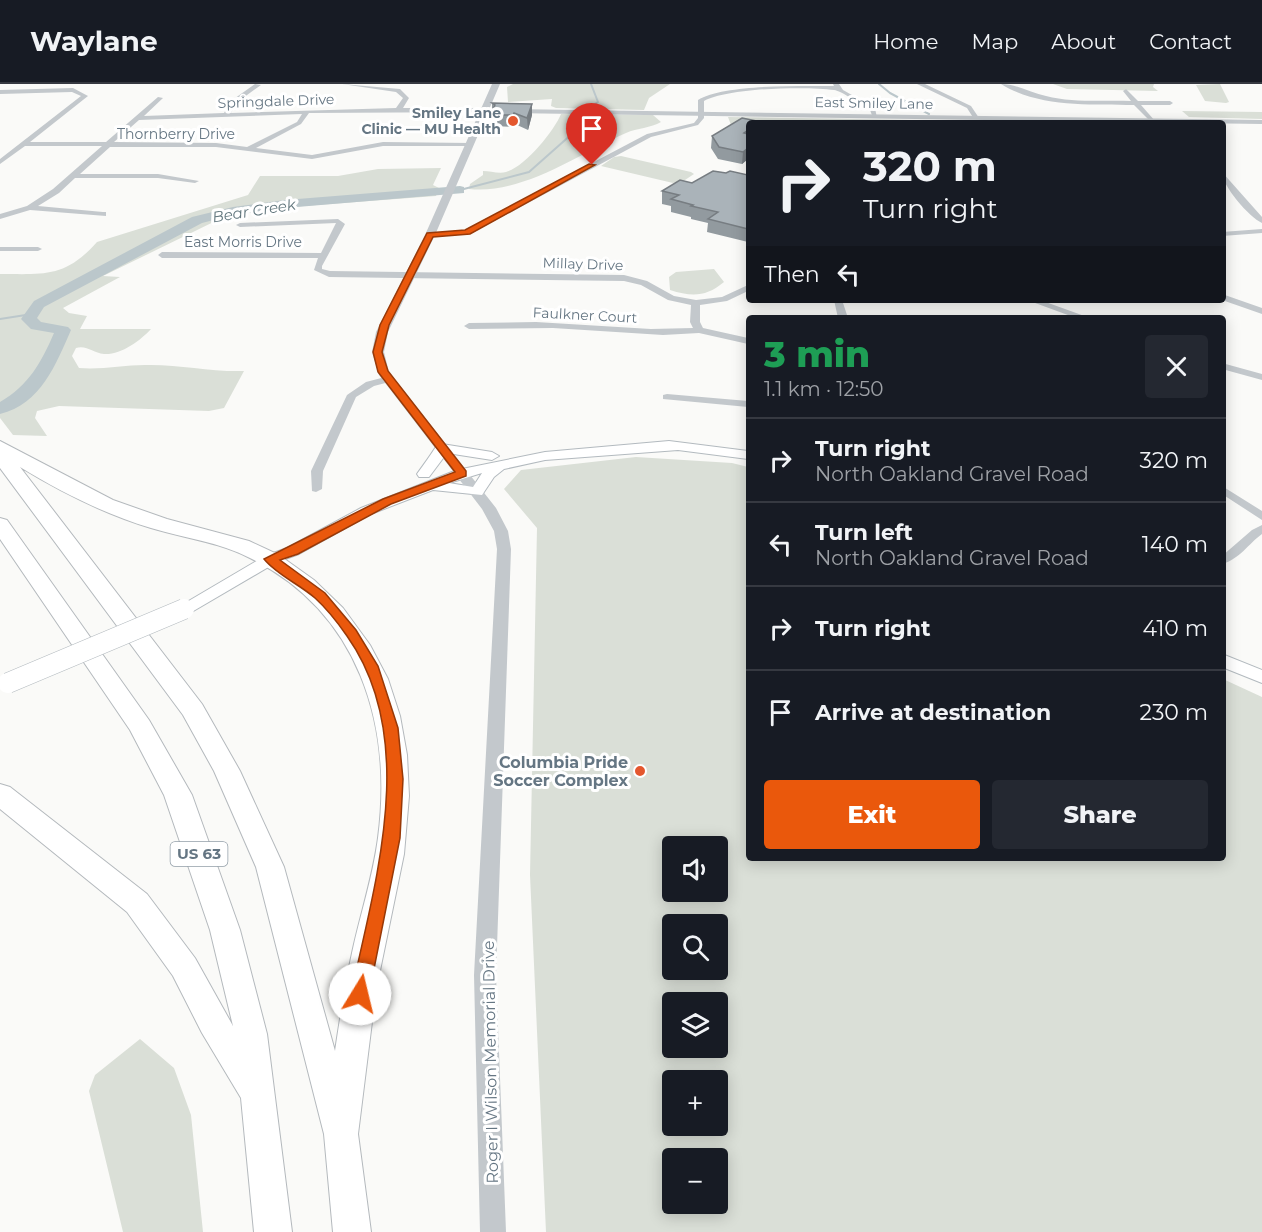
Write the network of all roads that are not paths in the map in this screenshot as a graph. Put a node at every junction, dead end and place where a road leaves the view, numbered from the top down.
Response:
1 (345, 84) edge
2 (496, 84) edge
3 (920, 84) edge
4 (1004, 84) edge
5 (258, 85) edge
6 (837, 86) edge
7 (1126, 91) dead end
8 (0, 92) edge
9 (160, 98) dead end
10 (0, 100) edge
11 (1136, 103) junction
12 (1170, 103) dead end
13 (399, 109) junction
14 (490, 110) junction
15 (504, 110) edge
16 (307, 112) junction
17 (701, 114) junction
18 (226, 115) junction
19 (875, 117) junction
20 (138, 118) junction
21 (976, 118) junction
22 (1014, 120) edge
23 (1151, 120) edge
24 (1226, 122) edge
25 (1262, 122) edge
26 (24, 144) junction
27 (468, 144) junction
28 (106, 146) junction
29 (250, 148) junction
30 (0, 162) edge
31 (71, 176) junction
32 (1226, 178) edge
33 (195, 181) dead end
34 (30, 208) junction
35 (103, 214) dead end
36 (0, 217) edge
37 (1262, 221) edge
38 (240, 225) dead end
39 (1262, 231) edge
40 (1226, 234) edge
41 (430, 235) junction
42 (0, 249) edge
43 (38, 249) dead end
44 (162, 255) dead end
45 (323, 256) junction
46 (408, 275) junction
47 (746, 289) edge
48 (1226, 298) edge
49 (696, 303) junction
50 (1038, 303) edge
51 (1262, 310) edge
52 (1065, 315) edge
53 (469, 326) dead end
54 (699, 330) junction
55 (746, 341) edge
56 (1226, 367) edge
57 (1262, 377) edge
58 (389, 380) junction
59 (667, 397) dead end
60 (746, 404) edge
61 (0, 447) edge
62 (442, 448) junction
63 (0, 455) edge
64 (746, 455) edge
65 (497, 459) junction
66 (458, 469) junction
67 (423, 481) junction
68 (316, 489) dead end
69 (477, 492) junction
70 (1226, 492) edge
71 (1262, 516) edge
72 (0, 524) edge
73 (1262, 529) edge
74 (270, 559) junction
75 (1226, 559) edge
76 (1226, 662) edge
77 (1262, 677) edge
78 (4, 684) edge
79 (0, 794) edge
80 (258, 1096) junction
81 (341, 1134) junction
82 (273, 1232) edge
83 (352, 1232) edge
84 (493, 1232) edge

1 - 13 street
2 - 14 street, Roger I Wilson Memorial Drive
3 - 21 street
4 - 11 street
5 - 18 street
6 - 17 street
6 - 19 street
7 - 11 street
8 - 10 street
8 - 26 street
9 - 20 street
11 - 12 street
11 - 23 street
13 - 14 street, Springdale Drive
13 - 16 street, Springdale Drive
14 - 27 street, Roger I Wilson Memorial Drive
15 - 17 street, East Smiley Lane
16 - 18 street, Springdale Drive
16 - 29 street
17 - 19 street, East Smiley Lane
17 - 41 street
18 - 20 street, Springdale Drive
19 - 21 street, East Smiley Lane
20 - 28 street
21 - 22 street, East Smiley Lane
24 - 25 street, East Smiley Lane
26 - 28 street, Thornberry Drive
26 - 30 street
27 - 29 street, Thornberry Drive
27 - 41 street, Roger I Wilson Memorial Drive
28 - 29 street, Thornberry Drive
28 - 31 street
31 - 33 street
31 - 34 street
32 - 37 street
34 - 35 street
34 - 36 street
38 - 45 street
39 - 40 street
41 - 46 street, Roger I Wilson Memorial Drive
42 - 43 street
44 - 45 street, East Morris Drive
45 - 46 street, Millay Drive
46 - 49 street, Millay Drive
46 - 58 street, Roger I Wilson Memorial Drive
47 - 49 street, Millay Drive
48 - 51 street
49 - 54 street
50 - 52 street
53 - 54 street, Faulkner Court
54 - 55 street, Faulkner Court
56 - 57 street
58 - 62 street, Roger I Wilson Memorial Drive
58 - 68 street
59 - 60 street
61 - 74 highway
62 - 65 main road
62 - 66 street, Roger I Wilson Memorial Drive
62 - 67 main road
63 - 81 highway
64 - 65 main road
65 - 66 main road
65 - 69 main road
66 - 67 main road
66 - 69 street, Roger I Wilson Memorial Drive
67 - 69 main road
67 - 74 main road
69 - 84 street, Roger I Wilson Memorial Drive
70 - 71 street
72 - 80 highway, US 63
73 - 75 street
74 - 78 main road, bridge
74 - 81 highway
76 - 77 main road
79 - 80 highway
80 - 82 highway, US 63
81 - 83 highway

